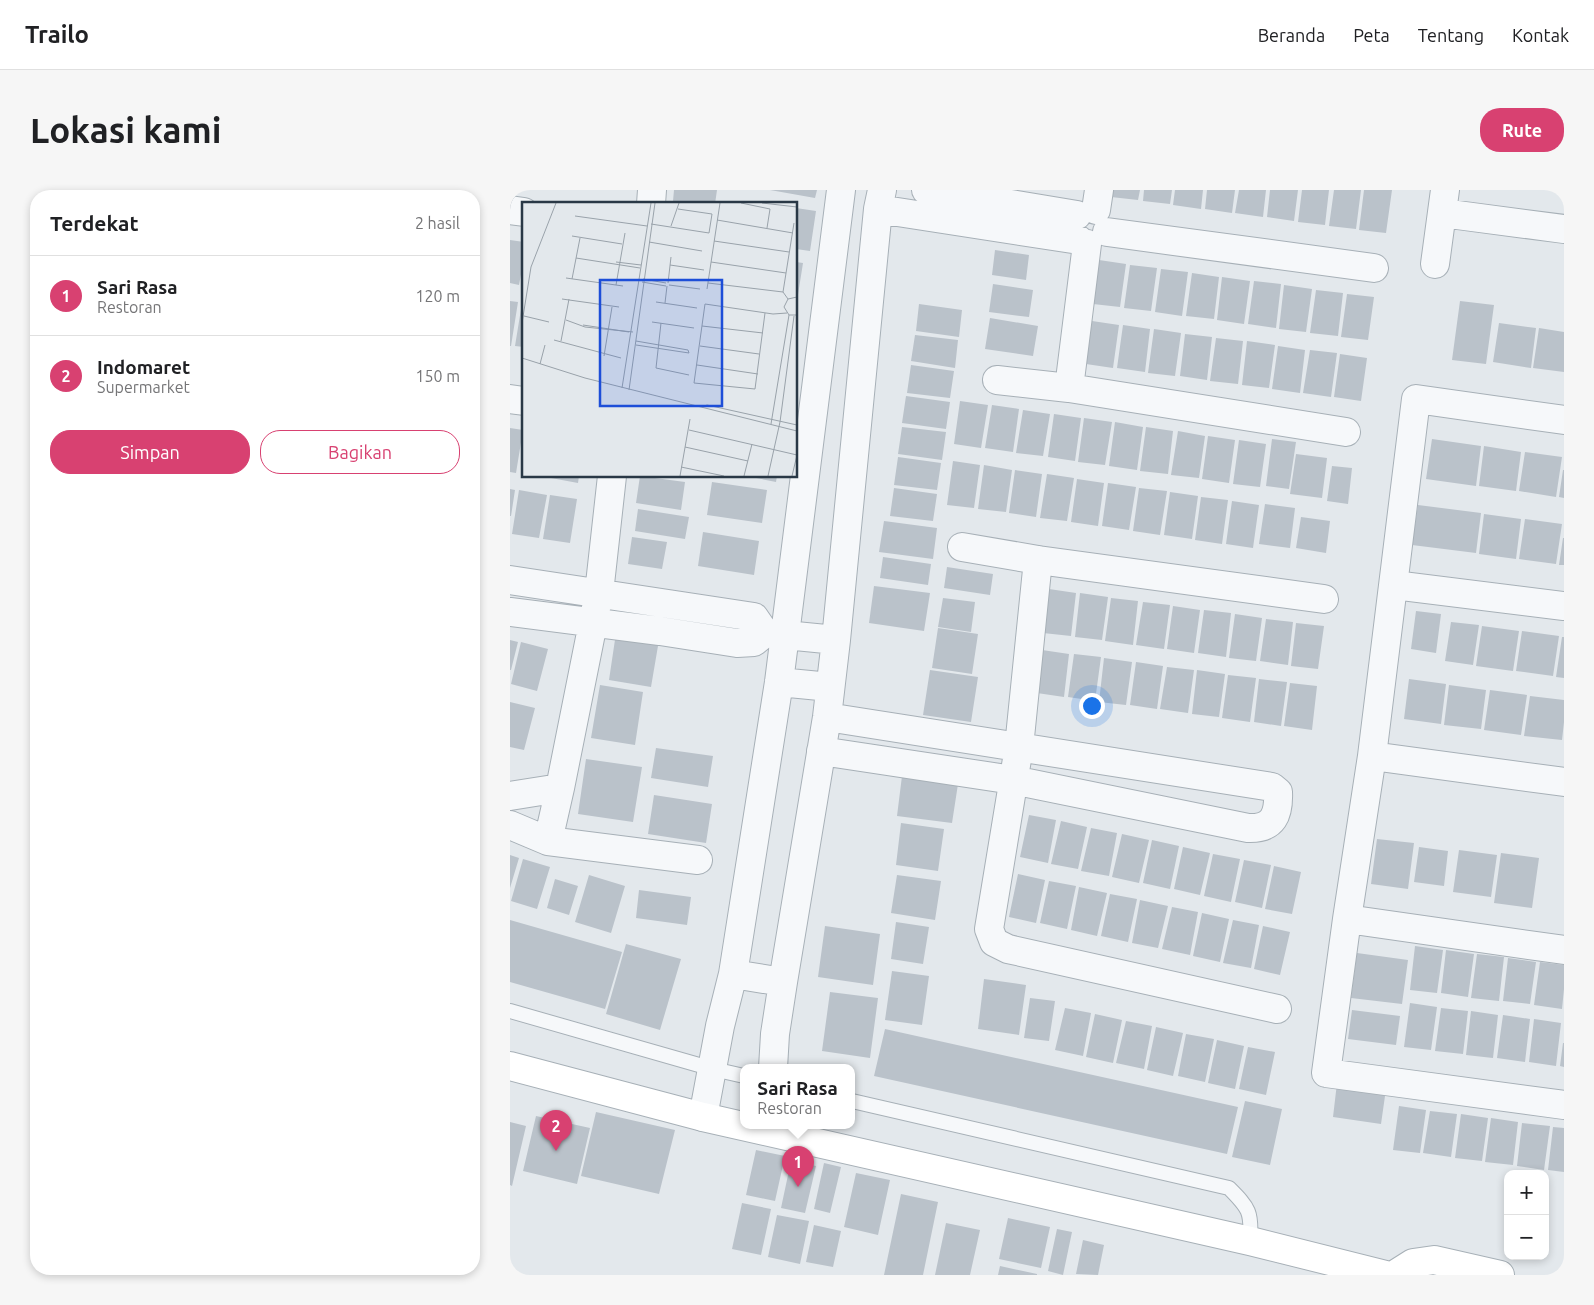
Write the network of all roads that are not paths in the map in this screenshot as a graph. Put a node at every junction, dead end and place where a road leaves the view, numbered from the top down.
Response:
1 (841, 190) edge
2 (926, 190) edge
3 (880, 200) edge
4 (1443, 202) edge
5 (1091, 222) edge
6 (1564, 229) edge
7 (1435, 264) dead end
8 (1374, 268) dead end
9 (998, 380) dead end
10 (1070, 388) junction
11 (1564, 420) edge
12 (1346, 432) dead end
13 (612, 478) edge
14 (962, 547) dead end
15 (1038, 560) junction
16 (515, 581) edge
17 (1394, 585) junction
18 (599, 593) junction
19 (1324, 599) dead end
20 (664, 603) junction
21 (1564, 606) edge
22 (513, 613) edge
23 (594, 623) junction
24 (660, 631) junction
25 (775, 633) junction
26 (836, 640) junction
27 (779, 682) junction
28 (830, 687) junction
29 (827, 717) junction
30 (1019, 747) junction
31 (821, 751) junction
32 (1372, 756) junction
33 (1013, 780) junction
34 (1564, 782) edge
35 (560, 788) junction
36 (510, 796) edge
37 (510, 825) edge
38 (548, 841) junction
39 (698, 860) dead end
40 (1347, 919) junction
41 (1564, 950) edge
42 (733, 974) junction
43 (783, 982) junction
44 (1277, 1009) dead end
45 (510, 1011) edge
46 (772, 1064) edge
47 (510, 1066) edge
48 (713, 1069) junction
49 (740, 1075) edge
50 (855, 1101) edge
51 (1564, 1105) edge
52 (703, 1117) junction
53 (740, 1124) edge
54 (767, 1129) edge
55 (1250, 1241) junction
56 (1386, 1275) edge
57 (1394, 1275) edge
58 (1500, 1275) edge

1 - 25 street
2 - 5 street
3 - 5 street
3 - 26 street
4 - 6 street
4 - 7 street
5 - 8 street
5 - 10 street
9 - 10 street
10 - 12 street
11 - 17 street
13 - 18 street
14 - 15 street
15 - 19 street
15 - 30 street
16 - 18 street
16 - 22 street
17 - 21 street
17 - 32 street
18 - 20 street
18 - 23 street
20 - 24 street
20 - 25 street
22 - 23 street
23 - 24 street
23 - 35 street
24 - 25 street
25 - 26 street
25 - 27 street
26 - 28 street
27 - 28 street
27 - 42 street
28 - 29 street
29 - 30 street
29 - 31 street
30 - 33 street
30 - 33 street
31 - 33 street
31 - 43 street
32 - 34 street
32 - 40 street
33 - 44 street
35 - 36 street
35 - 38 street
37 - 38 street
38 - 39 street
40 - 41 street
40 - 51 street
42 - 43 street
42 - 48 street
43 - 46 street
45 - 48 lane
47 - 52 street
48 - 49 lane
48 - 52 street
50 - 55 lane
52 - 53 street
54 - 55 street
55 - 56 street
57 - 58 street

